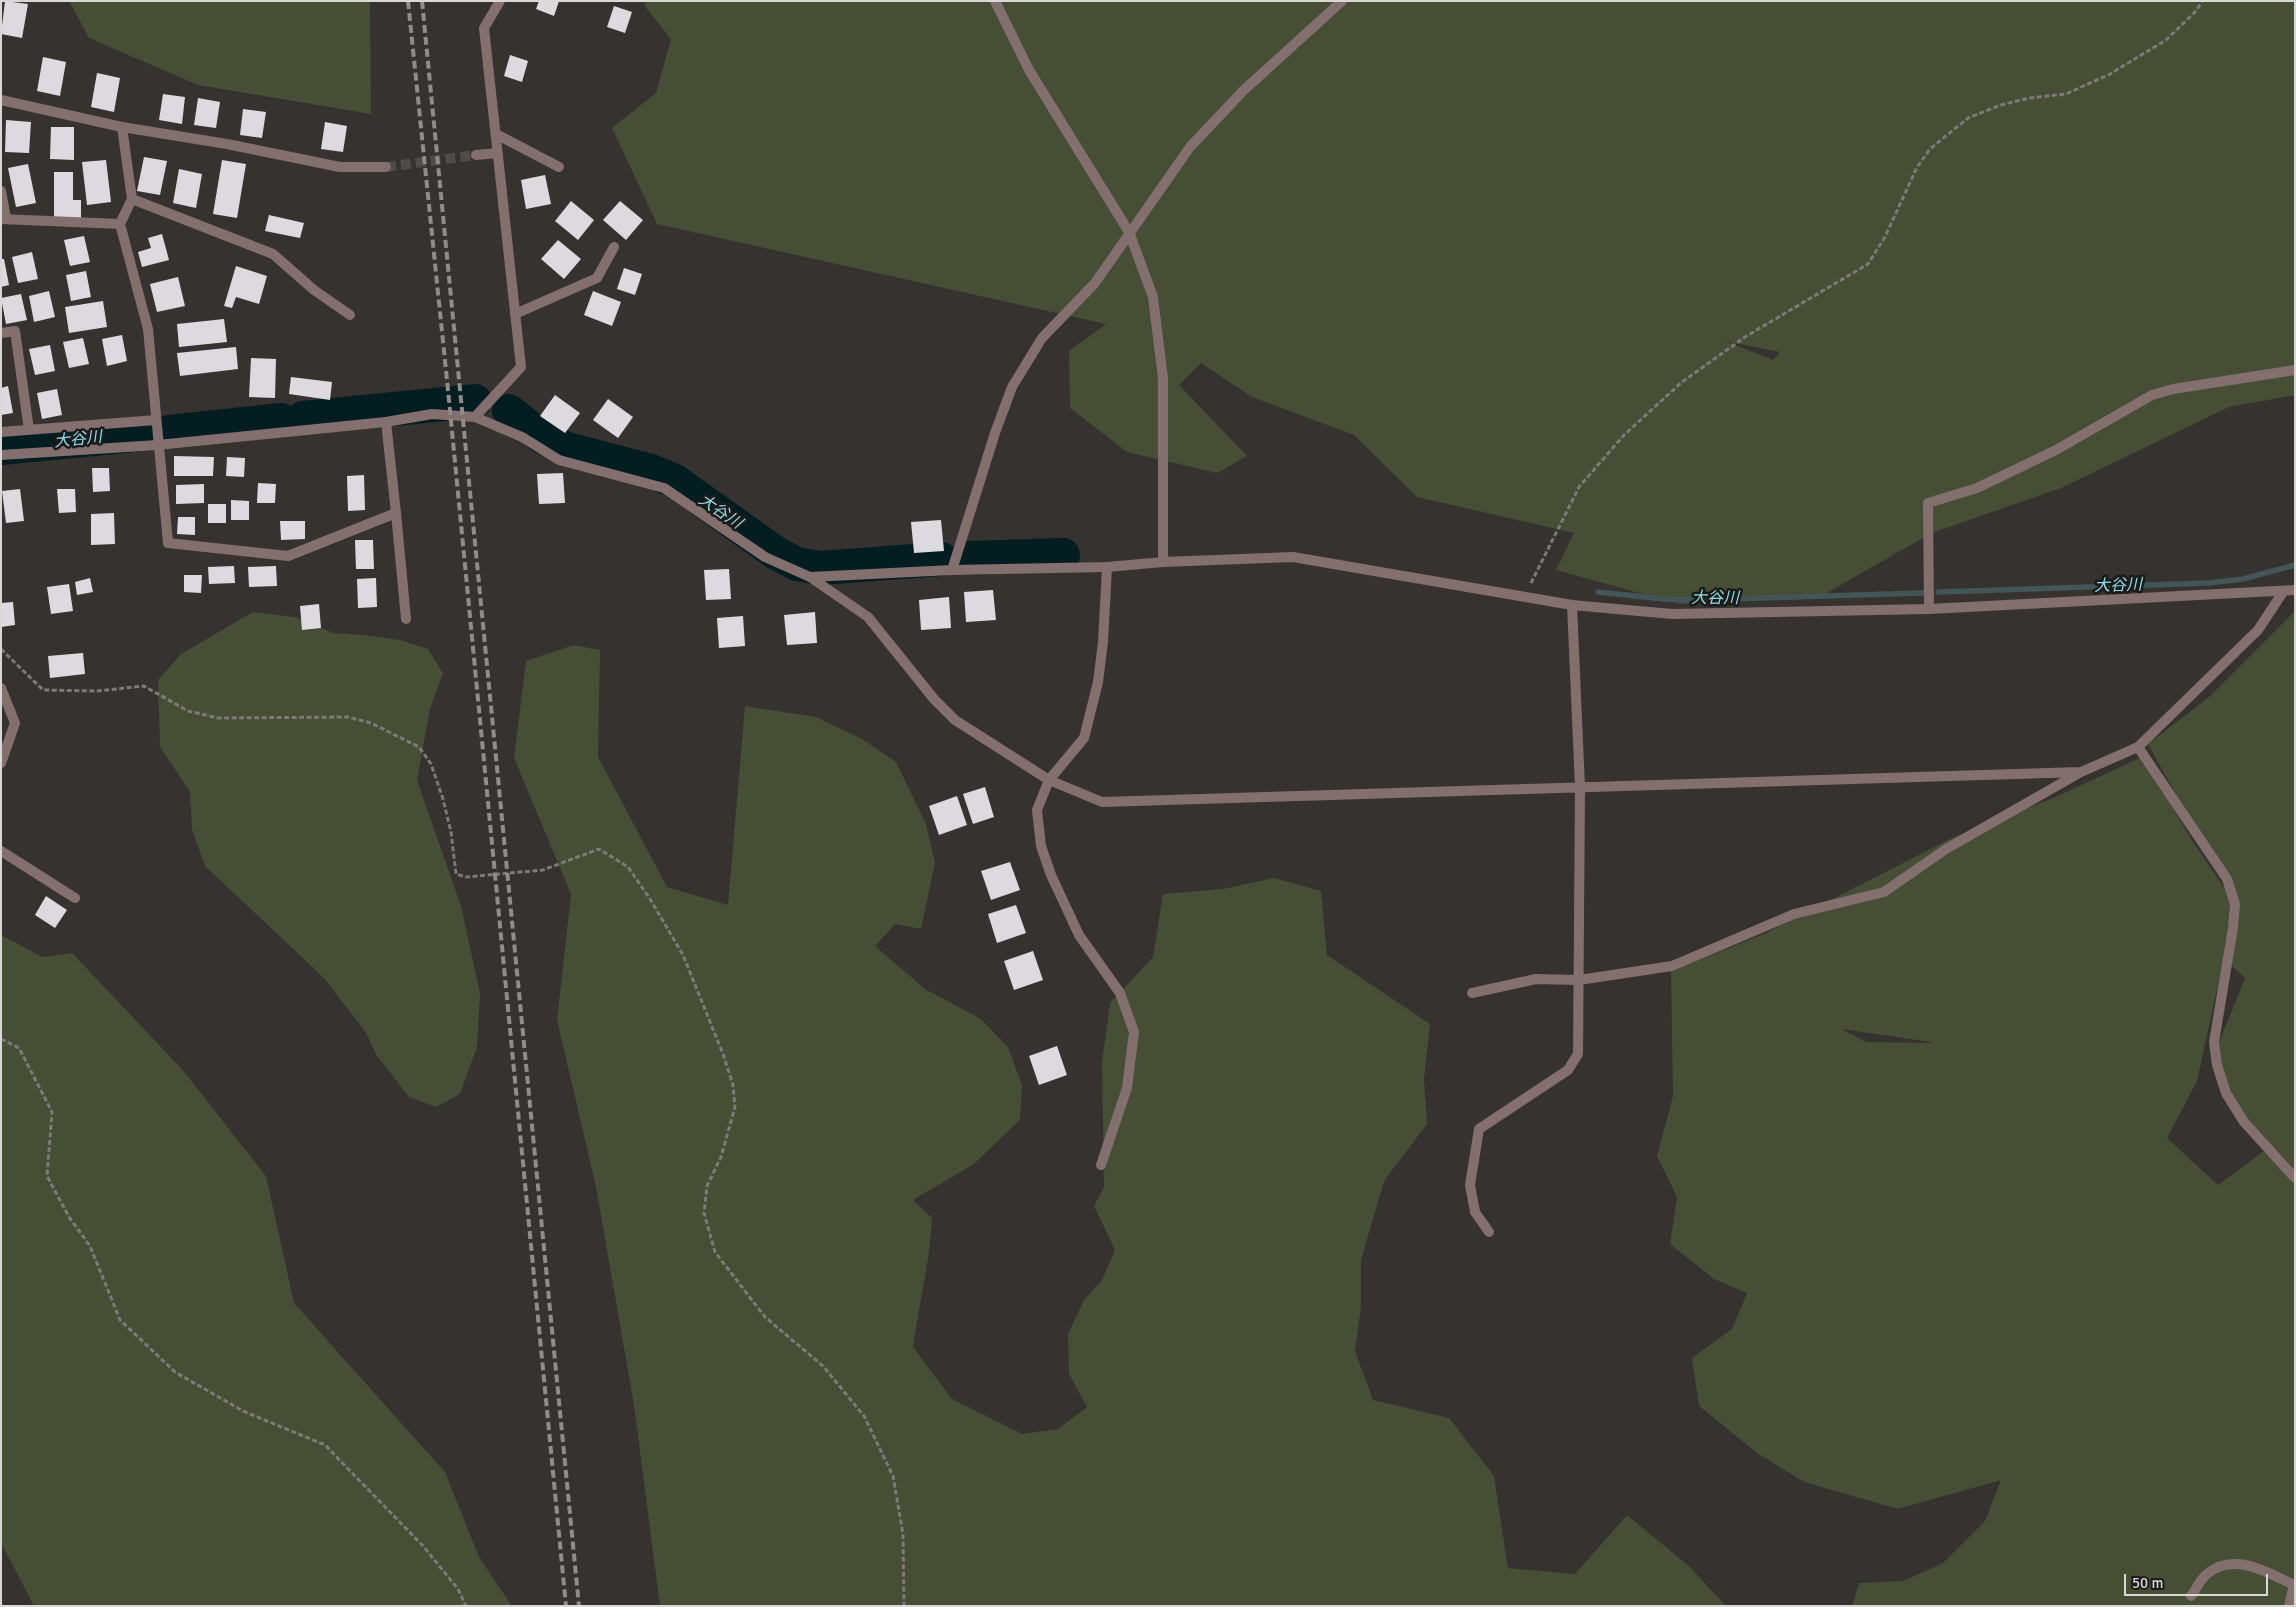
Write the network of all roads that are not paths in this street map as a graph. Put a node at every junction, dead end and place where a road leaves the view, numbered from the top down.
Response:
1 (500, 1) edge
2 (995, 1) edge
3 (1342, 1) edge
4 (1, 100) edge
5 (122, 127) junction
6 (496, 134) junction
7 (498, 153) junction
8 (476, 155) tunnel mouth
9 (386, 167) tunnel mouth
10 (559, 167) dead end
11 (1, 191) edge
12 (132, 199) junction
13 (4, 219) edge
14 (120, 224) junction
15 (1129, 232) junction
16 (614, 247) dead end
17 (515, 314) junction
18 (350, 315) dead end
19 (1, 333) edge
20 (2295, 370) edge
21 (476, 417) junction
22 (156, 420) junction
23 (386, 422) junction
24 (29, 430) junction
25 (1, 432) edge
26 (158, 445) junction
27 (1, 454) edge
28 (396, 513) junction
29 (1163, 562) junction
30 (1107, 567) junction
31 (952, 570) junction
32 (810, 576) junction
33 (2295, 590) edge
34 (2282, 592) junction
35 (1572, 605) junction
36 (1929, 609) junction
37 (406, 619) dead end
38 (1, 688) edge
39 (2138, 747) junction
40 (1, 763) edge
41 (2081, 772) junction
42 (1049, 780) junction
43 (1580, 787) junction
44 (1, 851) edge
45 (75, 898) dead end
46 (1580, 980) junction
47 (1472, 993) dead end
48 (1101, 1165) dead end
49 (2295, 1178) edge
50 (1489, 1232) dead end
51 (2295, 1585) edge
52 (2191, 1596) dead end
53 (2289, 1606) edge

1 - 6 street
2 - 15 street
3 - 15 street
4 - 5 street
5 - 9 street
5 - 12 street
6 - 7 street
6 - 10 street
7 - 8 street
7 - 17 street
11 - 13 street
12 - 14 street
12 - 18 street
13 - 14 street
14 - 22 street
15 - 29 street
15 - 31 street
16 - 17 street
17 - 21 street
19 - 24 street
20 - 36 street
21 - 23 street
21 - 32 street
22 - 24 street
22 - 26 street
23 - 26 street
23 - 28 street
24 - 25 street
26 - 27 street
26 - 28 street
28 - 37 street
29 - 30 street
29 - 35 street
30 - 31 street
30 - 42 street
31 - 32 street
32 - 42 street
33 - 34 street
34 - 36 street
34 - 39 street
35 - 36 street
35 - 43 street
38 - 40 street
39 - 41 street
39 - 49 street
41 - 43 street
41 - 46 street
42 - 43 street
42 - 48 street
43 - 46 street
44 - 45 street
46 - 47 street
46 - 50 street
51 - 52 street
51 - 53 street

